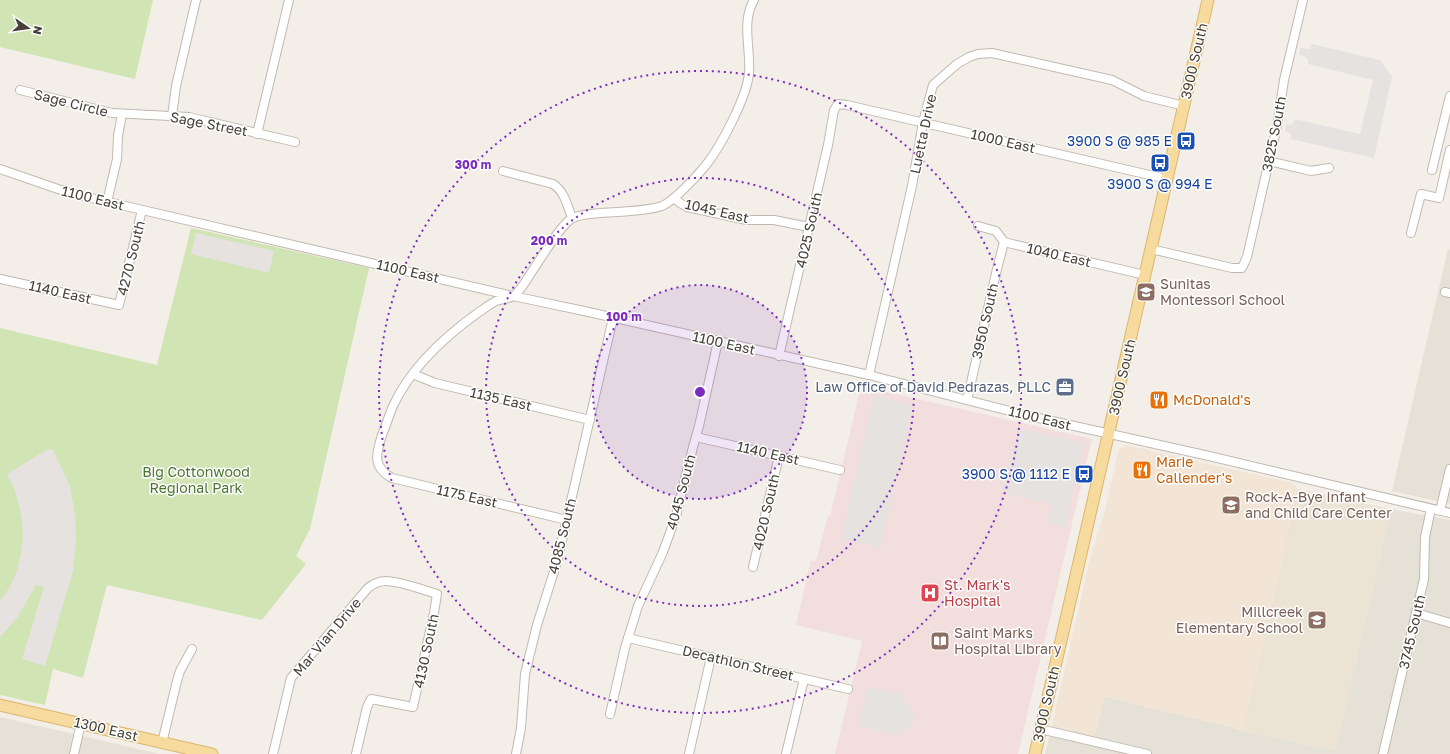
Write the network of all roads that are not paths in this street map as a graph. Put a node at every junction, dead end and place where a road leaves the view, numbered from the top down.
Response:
1 (196, 0) edge
2 (289, 0) edge
3 (754, 0) edge
4 (1208, 0) edge
5 (1303, 0) edge
6 (20, 90) dead end
7 (1450, 96) edge
8 (838, 104) joint
9 (1184, 106) junction
10 (122, 114) junction
11 (172, 116) junction
12 (923, 122) junction
13 (257, 134) junction
14 (295, 142) dead end
15 (1450, 150) edge
16 (1269, 162) junction
17 (1329, 168) dead end
18 (0, 169) edge
19 (1432, 170) dead end
20 (503, 171) dead end
21 (1167, 179) junction
22 (674, 198) junction
23 (107, 202) junction
24 (142, 210) junction
25 (572, 218) junction
26 (978, 226) dead end
27 (809, 227) junction
28 (1412, 233) dead end
29 (1004, 242) junction
30 (1151, 249) junction
31 (1145, 275) junction
32 (0, 279) edge
33 (513, 296) junction
34 (119, 305) joint
35 (613, 318) junction
36 (718, 342) junction
37 (779, 356) junction
38 (412, 374) junction
39 (869, 375) junction
40 (967, 400) junction
41 (590, 420) junction
42 (1108, 435) junction
43 (696, 437) junction
44 (779, 456) junction
45 (1450, 469) edge
46 (840, 470) dead end
47 (1431, 509) junction
48 (1440, 511) junction
49 (1450, 513) edge
50 (567, 520) junction
51 (753, 567) dead end
52 (386, 581) joint
53 (1416, 613) junction
54 (1450, 623) edge
55 (628, 638) junction
56 (192, 649) dead end
57 (712, 657) junction
58 (804, 679) junction
59 (848, 689) dead end
60 (0, 705) edge
61 (610, 714) dead end
62 (81, 723) junction
63 (1040, 729) junction
64 (162, 743) junction
65 (74, 754) edge
66 (212, 754) edge
67 (273, 754) edge
68 (356, 754) edge
69 (516, 754) edge
70 (689, 754) edge
71 (786, 754) edge
72 (1035, 754) edge
73 (1147, 754) edge
74 (1383, 754) edge

1 - 11 street
2 - 13 street
3 - 22 street
4 - 9 main road, 3900 South
5 - 16 street, 3825 South
6 - 10 street, Sage Circle
7 - 19 street
8 - 12 street, 1000 East
8 - 27 street, 4025 South
9 - 12 street, Luetta Drive
9 - 21 main road, 3900 South
10 - 11 street, Sage Street
10 - 23 street
11 - 13 street, Sage Street
12 - 21 street, 1000 East
12 - 39 street, Luetta Drive
13 - 14 street, Sage Street
15 - 28 street
16 - 17 street
16 - 30 street, 3825 South
18 - 23 street, 1100 East
20 - 25 street
21 - 30 main road, 3900 South
22 - 25 street
22 - 27 street, 1045 East
23 - 24 street, 1100 East
24 - 33 street, 1100 East
24 - 34 street, 4270 South
25 - 33 street
26 - 29 street
27 - 37 street, 4025 South
29 - 31 street, 1040 East
29 - 40 street, 3950 South
30 - 31 main road, 3900 South
31 - 42 main road, 3900 South
32 - 34 street, 1140 East
33 - 35 street, 1100 East
33 - 38 street
35 - 36 street, 1100 East
35 - 41 street, 4085 South
36 - 37 street, 1100 East
36 - 43 street, 4045 South
37 - 39 street, 1100 East
38 - 41 street, 1135 East
38 - 50 street, 1175 East
39 - 40 street, 1100 East
40 - 42 street, 1100 East
41 - 50 street, 4085 South
42 - 47 street, 1100 East
42 - 63 main road, 3900 South
43 - 44 street, 1140 East
43 - 55 street, 4045 South
44 - 46 street, 1140 East
44 - 51 street, 4020 South
45 - 48 street
47 - 48 street, 1100 East
47 - 53 street, 3745 South
48 - 49 street, 1100 East
50 - 69 street, 4085 South
52 - 67 street, Mar Vian Drive
52 - 68 street, 4130 South
53 - 54 street
53 - 74 street, 3745 South
55 - 57 street, Decathlon Street
55 - 61 street, 4045 South
56 - 64 street
57 - 58 street, Decathlon Street
57 - 70 street
58 - 59 street, Decathlon Street
58 - 71 street
60 - 62 main road, 1300 East
62 - 64 main road, 1300 East
62 - 65 street
63 - 72 main road, 3900 South
63 - 73 street
64 - 66 main road, 1300 East

